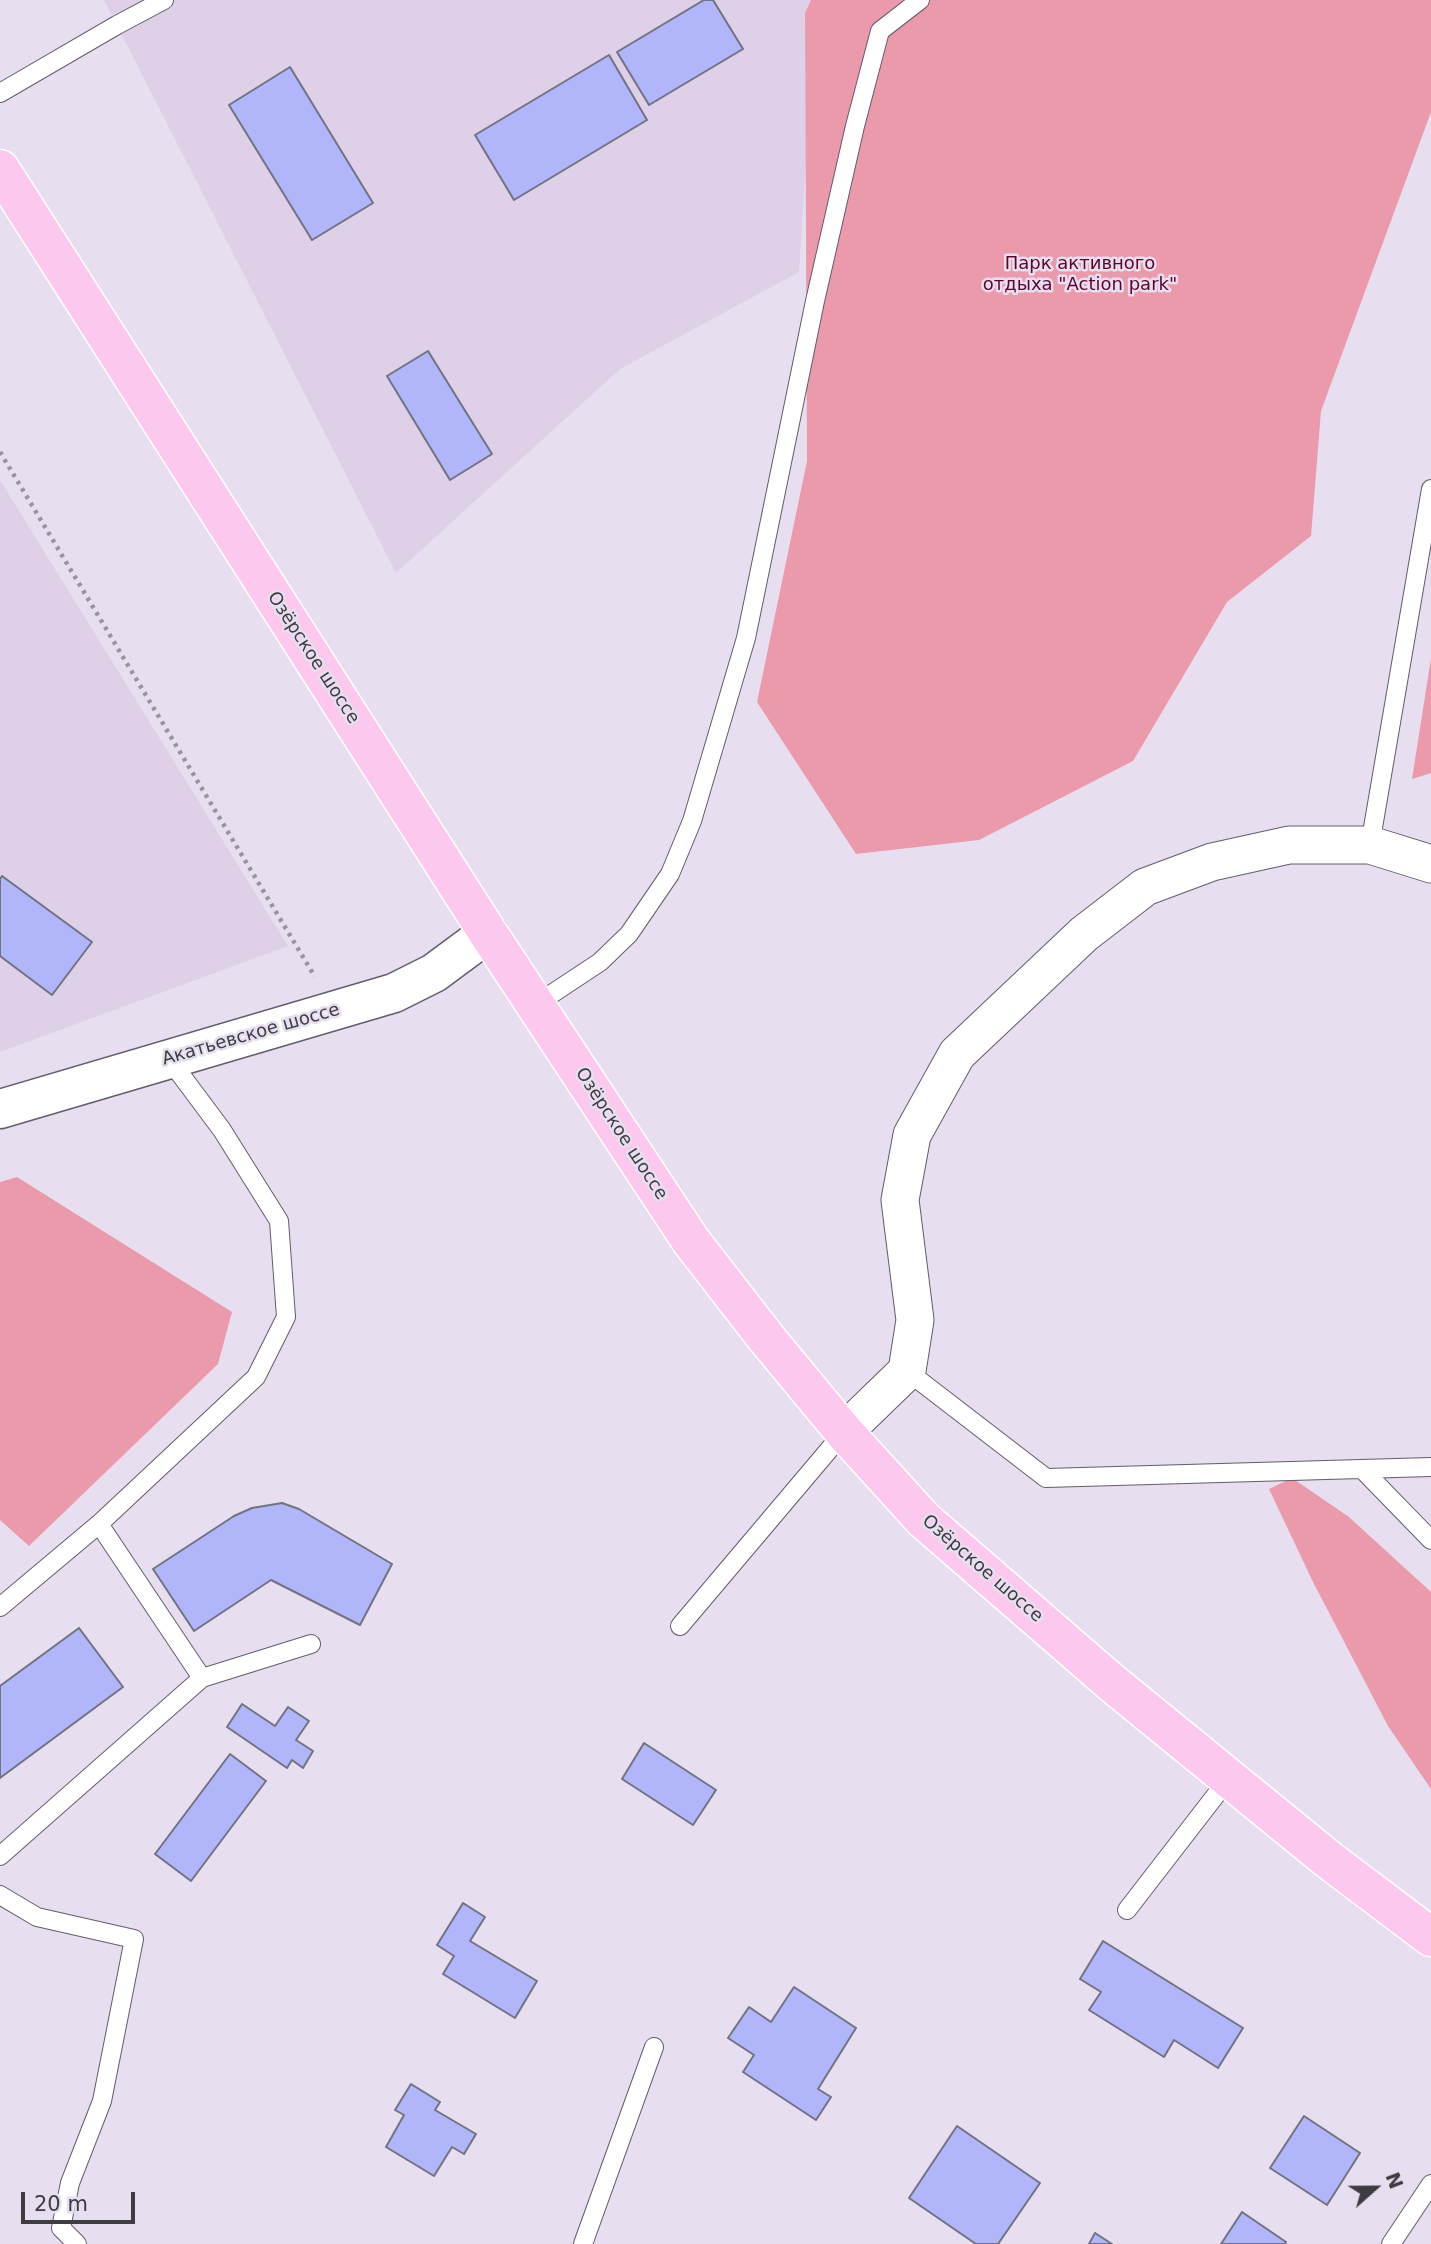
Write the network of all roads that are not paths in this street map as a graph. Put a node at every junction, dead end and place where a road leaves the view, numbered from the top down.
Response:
1 (164, 0) edge
2 (920, 0) edge
3 (0, 93) edge
4 (0, 169) edge
5 (1431, 489) edge
6 (1370, 845) junction
7 (1431, 863) edge
8 (488, 933) junction
9 (535, 1004) junction
10 (169, 1059) junction
11 (0, 1110) edge
12 (907, 1371) junction
13 (844, 1432) junction
14 (1431, 1467) edge
15 (1362, 1469) junction
16 (99, 1524) junction
17 (1431, 1540) edge
18 (0, 1607) edge
19 (680, 1626) dead end
20 (311, 1644) dead end
21 (202, 1678) junction
22 (1229, 1778) junction
23 (0, 1856) edge
24 (0, 1895) edge
25 (1127, 1910) dead end
26 (1431, 1937) edge
27 (654, 2047) dead end
28 (1431, 2184) edge
29 (78, 2244) edge
30 (583, 2244) edge
31 (1391, 2244) edge

1 - 3 lane
2 - 9 lane
4 - 8 main road, Озёрское шоссе
5 - 6 lane
6 - 7 street
6 - 12 street
8 - 9 main road, Озёрское шоссе
8 - 10 main road, Акатьевское шоссе
9 - 13 main road, Озёрское шоссе
10 - 11 main road, Акатьевское шоссе
10 - 16 lane
12 - 13 street
12 - 15 lane
13 - 19 lane
13 - 22 main road, Озёрское шоссе
14 - 15 lane
15 - 17 lane
16 - 18 lane
16 - 21 lane
20 - 21 lane
21 - 23 lane
22 - 25 lane
22 - 26 main road, Озёрское шоссе
24 - 29 lane
27 - 30 lane
28 - 31 lane

